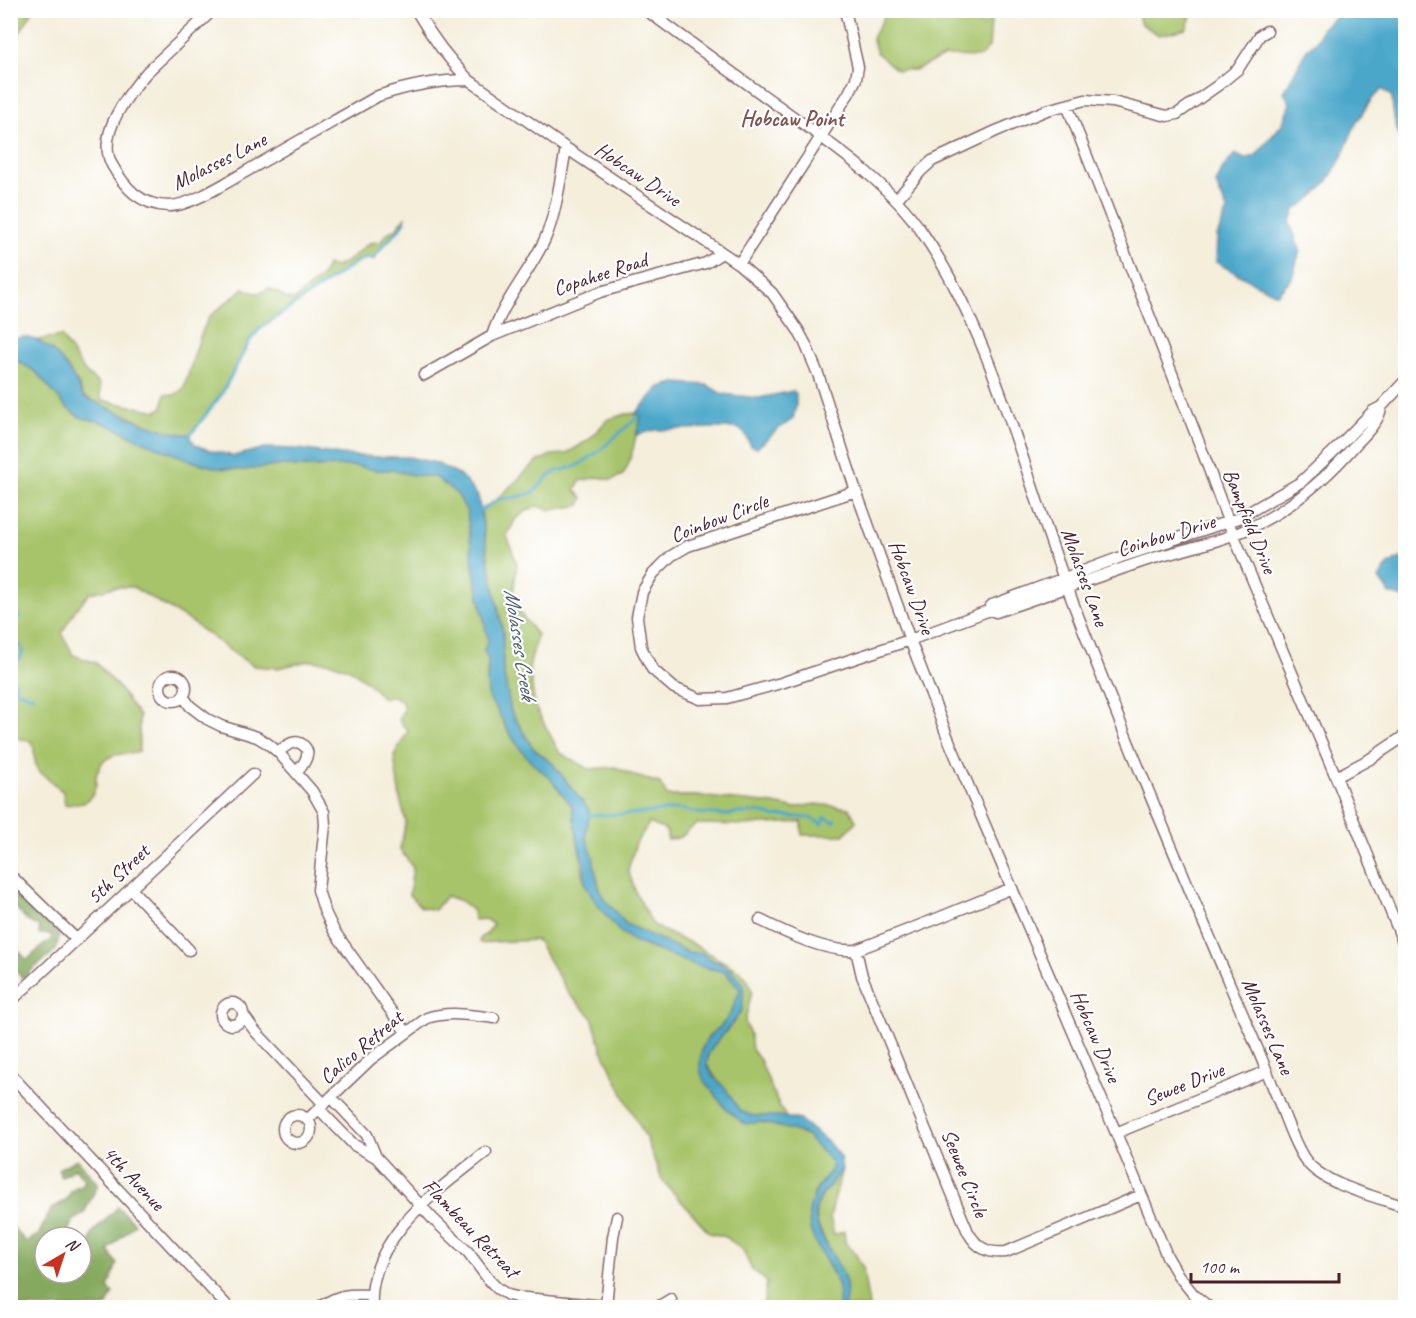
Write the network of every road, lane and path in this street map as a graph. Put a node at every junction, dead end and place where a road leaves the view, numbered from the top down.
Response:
1 (213, 10) edge
2 (416, 10) edge
3 (646, 10) edge
4 (845, 10) edge
5 (1267, 32) dead end
6 (469, 80) junction
7 (1067, 105) junction
8 (820, 136) junction
9 (566, 148) junction
10 (896, 200) junction
11 (722, 253) junction
12 (739, 264) junction
13 (492, 336) junction
14 (424, 375) dead end
15 (1406, 380) edge
16 (1381, 407) junction
17 (856, 491) junction
18 (1228, 522) junction
19 (1233, 534) junction
20 (1065, 583) junction
21 (910, 640) junction
22 (183, 696) dead end
23 (1406, 735) edge
24 (278, 752) junction
25 (297, 772) junction
26 (253, 774) dead end
27 (1336, 777) junction
28 (10, 875) edge
29 (1012, 888) junction
30 (131, 889) junction
31 (760, 920) dead end
32 (77, 940) junction
33 (1406, 949) edge
34 (189, 950) dead end
35 (856, 950) junction
36 (10, 1002) edge
37 (243, 1016) dead end
38 (494, 1018) dead end
39 (406, 1032) junction
40 (1267, 1071) junction
41 (10, 1074) edge
42 (325, 1104) junction
43 (307, 1120) dead end
44 (1116, 1133) junction
45 (486, 1152) dead end
46 (376, 1157) junction
47 (1141, 1195) junction
48 (422, 1205) junction
49 (1406, 1207) edge
50 (617, 1217) dead end
51 (371, 1295) junction
52 (671, 1299) dead end
53 (606, 1305) junction
54 (229, 1308) edge
55 (318, 1308) edge
56 (372, 1308) edge
57 (626, 1308) edge
58 (657, 1308) edge
59 (1210, 1308) edge

1 - 6 street, Molasses Lane
2 - 6 street, Hobcaw Drive
3 - 8 street, Molasses Lane
4 - 8 street
5 - 7 street
6 - 9 street, Hobcaw Drive
7 - 10 street
7 - 18 street, Bampfield Drive
8 - 10 street, Molasses Lane
8 - 12 street
9 - 11 street, Hobcaw Drive
9 - 13 street, Copahee Road
10 - 20 street, Molasses Lane
11 - 12 street, Hobcaw Drive
11 - 13 street, Copahee Road
12 - 17 street, Hobcaw Drive
13 - 14 street, Copahee Road
15 - 16 street, Coinbow Drive
16 - 18 street, Coinbow Drive
16 - 19 street, Coinbow Drive
17 - 21 street, Hobcaw Drive
17 - 21 street, Coinbow Circle
18 - 19 street, Bampfield Drive
18 - 20 street, Coinbow Drive
19 - 20 street, Coinbow Drive
19 - 27 street, Bampfield Drive
20 - 21 street, Coinbow Drive
20 - 40 street, Molasses Lane
21 - 29 street, Hobcaw Drive
22 - 24 street
23 - 27 street
24 - 25 street
24 - 25 street
25 - 39 street
26 - 30 street, 5th Street
27 - 33 street, Bampfield Drive
28 - 32 street
29 - 35 street
29 - 44 street, Hobcaw Drive
30 - 32 street, 5th Street
30 - 34 street
31 - 35 street
32 - 36 street, 5th Street
35 - 47 street, Seewee Circle
37 - 42 street, Flambeau Retreat
38 - 39 street, Calico Retreat
39 - 42 street, Calico Retreat
40 - 44 street, Sewee Drive
40 - 49 street, Molasses Lane
41 - 54 street, 4th Avenue
42 - 43 street, Calico Retreat
42 - 46 street
42 - 46 street, Flambeau Retreat
44 - 47 street, Hobcaw Drive
45 - 48 street
46 - 48 street, Flambeau Retreat
47 - 59 street, Hobcaw Drive
48 - 51 street
48 - 53 street, Flambeau Retreat
50 - 53 street
51 - 55 street
51 - 56 street
52 - 58 street
53 - 57 street, Flambeau Retreat

